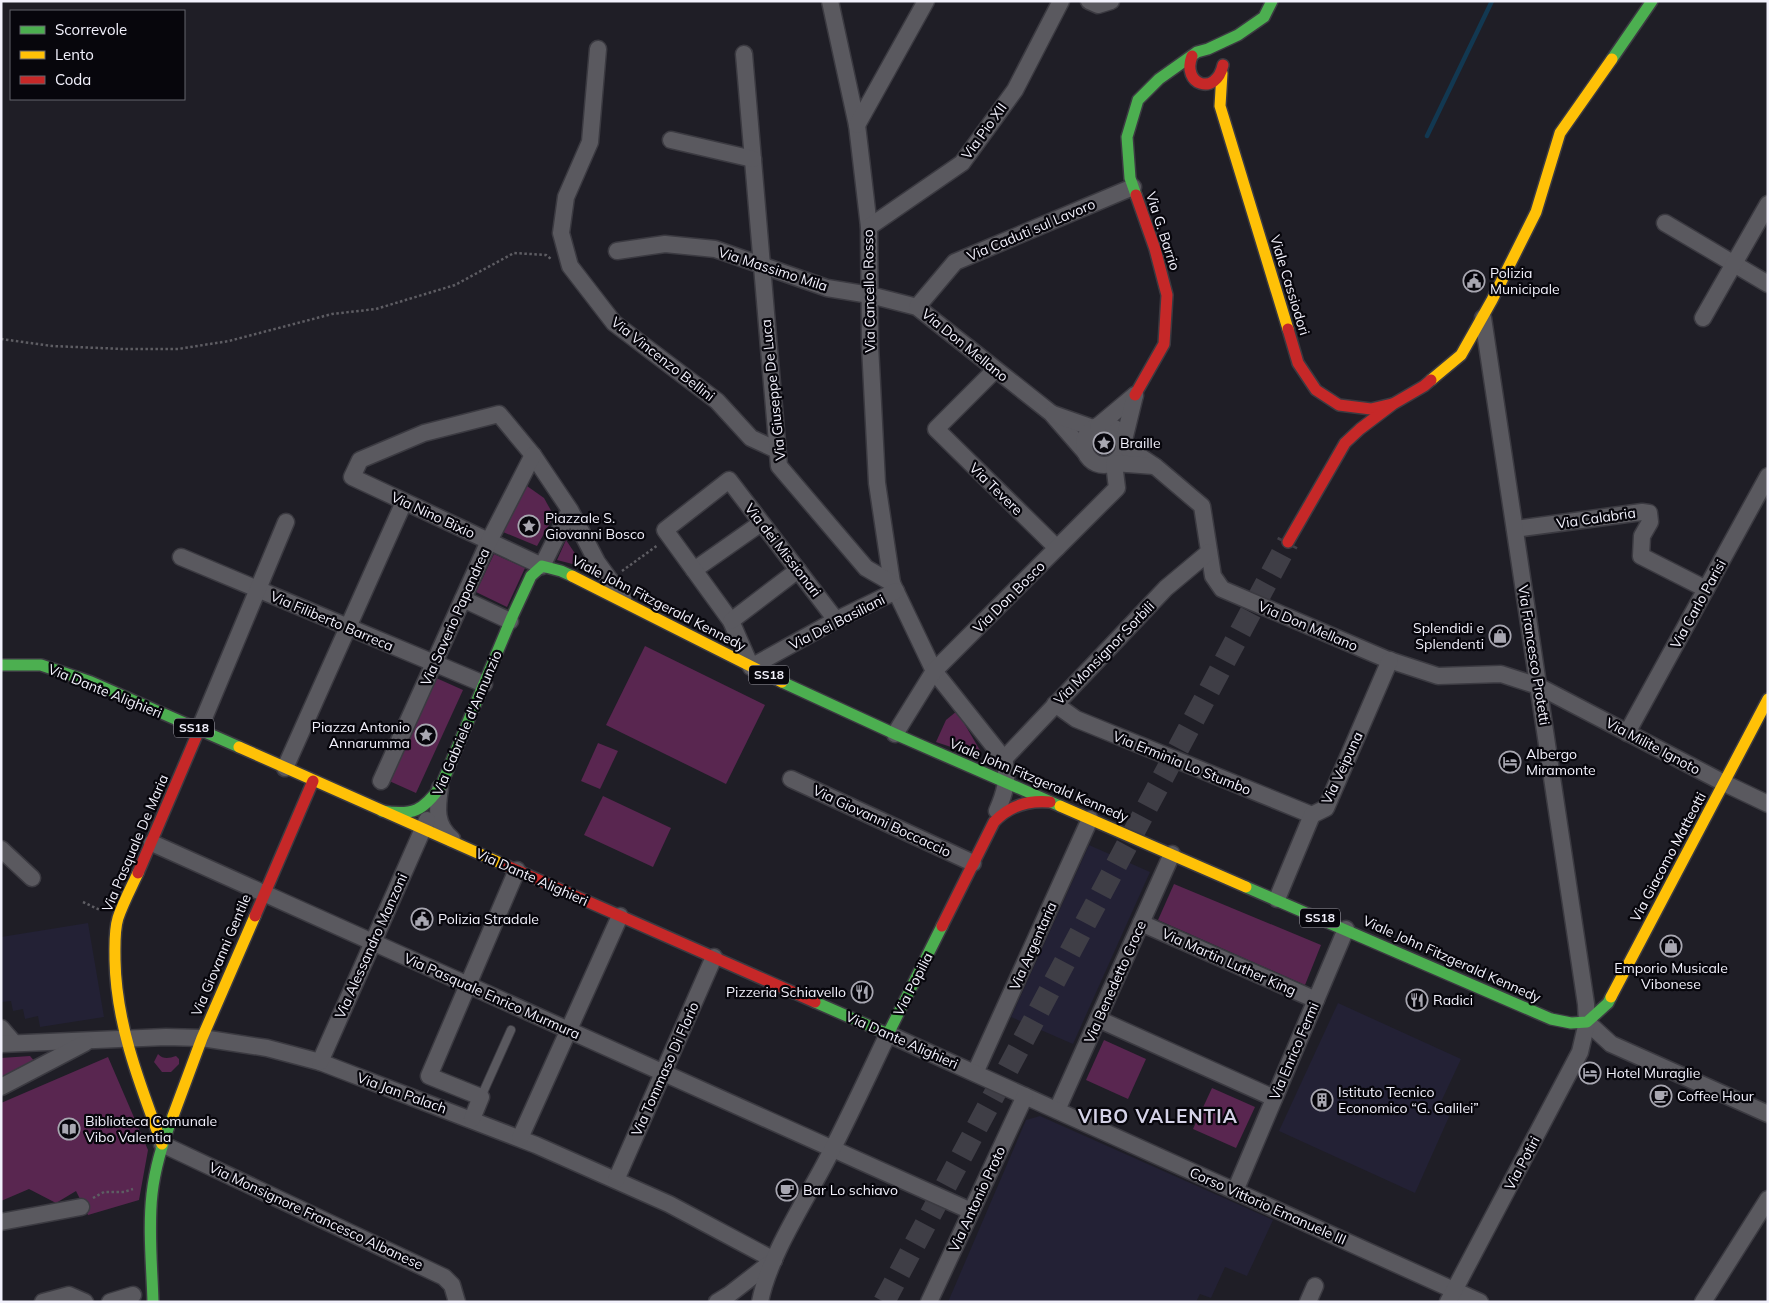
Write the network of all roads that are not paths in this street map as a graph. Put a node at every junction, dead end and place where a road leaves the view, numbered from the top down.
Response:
1 (830, 1) edge
2 (926, 1) edge
3 (1061, 1) edge
4 (1089, 1) edge
5 (1111, 1) edge
6 (1272, 1) edge
7 (1652, 1) edge
8 (1238, 35) junction
9 (598, 49) dead end
10 (1208, 50) junction
11 (744, 54) dead end
12 (1192, 56) junction
13 (1221, 59) junction
14 (1222, 73) junction
15 (1159, 79) junction
16 (1196, 80) junction
17 (1220, 106) junction
18 (857, 125) junction
19 (671, 140) dead end
20 (753, 159) junction
21 (1133, 187) junction
22 (1768, 204) edge
23 (1665, 223) dead end
24 (869, 227) junction
25 (617, 251) dead end
26 (761, 264) junction
27 (1734, 264) junction
28 (1768, 284) edge
29 (870, 295) junction
30 (918, 308) junction
31 (1483, 318) junction
32 (1703, 318) dead end
33 (995, 370) junction
34 (1135, 395) junction
35 (1393, 404) junction
36 (1339, 405) junction
37 (1051, 413) junction
38 (1096, 427) junction
39 (1124, 443) junction
40 (1345, 443) junction
41 (778, 450) junction
42 (1085, 452) junction
43 (533, 455) junction
44 (1114, 462) junction
45 (1156, 467) junction
46 (1768, 476) edge
47 (404, 502) junction
48 (570, 510) junction
49 (286, 522) dead end
50 (761, 523) junction
51 (1514, 529) junction
52 (489, 541) junction
53 (1288, 542) tunnel mouth
54 (1057, 548) junction
55 (1209, 552) junction
56 (181, 557) dead end
57 (542, 566) junction
58 (694, 570) junction
59 (798, 570) junction
60 (894, 587) junction
61 (258, 590) junction
62 (1706, 590) junction
63 (463, 599) junction
64 (625, 602) junction
65 (511, 619) junction
66 (836, 620) junction
67 (730, 621) junction
68 (348, 627) junction
69 (1390, 660) junction
70 (434, 663) junction
71 (1, 665) edge
72 (751, 667) junction
73 (934, 671) junction
74 (484, 684) junction
75 (1538, 686) junction
76 (1768, 699) edge
77 (1055, 704) junction
78 (199, 730) junction
79 (1628, 732) junction
80 (895, 734) junction
81 (1004, 759) junction
82 (284, 768) junction
83 (975, 768) junction
84 (791, 779) dead end
85 (313, 781) junction
86 (381, 781) dead end
87 (1006, 782) junction
88 (1724, 783) junction
89 (441, 786) junction
90 (1054, 803) junction
91 (1768, 804) edge
92 (382, 811) junction
93 (1312, 816) junction
94 (995, 817) junction
95 (1090, 818) junction
96 (423, 829) junction
97 (152, 843) junction
98 (458, 845) junction
99 (1, 849) edge
100 (1172, 854) junction
101 (974, 863) junction
102 (517, 870) junction
103 (32, 878) dead end
104 (264, 893) junction
105 (1277, 899) junction
106 (620, 916) junction
107 (1141, 924) junction
108 (1346, 929) junction
109 (373, 942) junction
110 (714, 957) junction
111 (468, 984) junction
112 (1316, 1000) junction
113 (1098, 1019) junction
114 (1587, 1022) junction
115 (1, 1028) edge
116 (511, 1030) dead end
117 (569, 1030) junction
118 (888, 1034) junction
119 (202, 1038) junction
120 (125, 1040) junction
121 (89, 1041) junction
122 (8, 1044) edge
123 (320, 1062) junction
124 (664, 1072) junction
125 (975, 1073) junction
126 (1, 1087) edge
127 (1025, 1096) junction
128 (481, 1097) junction
129 (1274, 1098) junction
130 (1056, 1110) junction
131 (1768, 1114) edge
132 (472, 1119) junction
133 (520, 1138) junction
134 (162, 1144) junction
135 (833, 1148) junction
136 (616, 1180) junction
137 (1235, 1191) junction
138 (1768, 1199) edge
139 (81, 1206) road end
140 (972, 1211) junction
141 (1, 1222) edge
142 (774, 1260) junction
143 (1315, 1286) dead end
144 (134, 1294) dead end
145 (1451, 1296) edge
146 (154, 1301) edge
147 (42, 1302) edge
148 (85, 1302) edge
149 (110, 1302) edge
150 (457, 1302) edge
151 (717, 1302) edge
152 (760, 1302) edge
153 (929, 1302) edge
154 (1308, 1302) edge
155 (1480, 1302) edge
156 (1704, 1302) edge

1 - 18 street, Via Cancello Rosso
2 - 18 street
3 - 24 street, Via Pio XII
4 - 5 street
6 - 8 main road
7 - 31 main road
8 - 10 main road
8 - 13 main road
9 - 41 street, Via Vincenzo Bellini
10 - 12 main road
10 - 13 main road
11 - 20 street, Via Giuseppe De Luca
12 - 15 main road, Via G. Barrio
12 - 16 main road
13 - 14 main road
14 - 16 main road
14 - 17 main road, Viale Cassiodori
15 - 16 main road
15 - 21 main road, Via G. Barrio
16 - 17 main road, Viale Cassiodori
17 - 36 main road, Viale Cassiodori
18 - 24 street, Via Cancello Rosso
19 - 20 street
20 - 26 street, Via Giuseppe De Luca
21 - 30 street, Via Caduti sul Lavoro
21 - 34 main road, Via G. Barrio
22 - 27 street
23 - 27 street
24 - 29 street, Via Cancello Rosso
25 - 26 street, Via Massimo Mila
26 - 29 street, Via Massimo Mila
26 - 41 street, Via Giuseppe De Luca
27 - 28 street
27 - 32 street
29 - 30 street, Via Don Mellano
29 - 60 street, Via Cancello Rosso
30 - 33 street, Via Don Mellano
31 - 35 main road
31 - 51 street, Via Francesco Protetti
33 - 37 street, Via Don Mellano
33 - 54 street, Via Tevere
34 - 38 street
34 - 39 street
35 - 36 main road, Viale Cassiodori
35 - 40 main road
36 - 40 main road
37 - 38 street
37 - 42 street
38 - 39 street
38 - 42 street
39 - 44 street
39 - 45 street, Via Don Mellano
40 - 53 main road
41 - 60 street, Via Giuseppe De Luca
42 - 44 street
43 - 47 street, Via Nino Bixio
43 - 48 street
43 - 52 street, Via Saverio Papandrea
44 - 45 street
44 - 54 street, Via Don Bosco
45 - 55 street, Via Don Mellano
46 - 62 street, Via Carlo Parisi
47 - 52 street, Via Nino Bixio
47 - 68 street
48 - 57 street
48 - 64 street
49 - 61 street
50 - 58 street
50 - 58 street, Via dei Missionari
50 - 59 street, Via dei Missionari
51 - 62 street, Via Calabria
51 - 75 street, Via Francesco Protetti
52 - 57 street, Via Nino Bixio
52 - 63 street, Via Saverio Papandrea
54 - 73 street, Via Don Bosco
55 - 69 street, Via Don Mellano
55 - 77 street, Via Monsignor Sorbili
56 - 61 street, Via Filiberto Barreca
57 - 64 main road, Viale John Fitzgerald Kennedy / SS18
57 - 65 main road
58 - 67 street
59 - 66 street, Via dei Missionari
59 - 67 street
60 - 66 street, Via Dei Basiliani
60 - 73 street
61 - 68 street, Via Filiberto Barreca
61 - 78 street
62 - 79 street, Via Carlo Parisi
63 - 65 street
63 - 70 street, Via Saverio Papandrea
64 - 72 main road, Viale John Fitzgerald Kennedy / SS18
65 - 74 main road, Via Gabriele d'Annunzio
66 - 72 street, Via Dei Basiliani
67 - 72 street
68 - 70 street, Via Filiberto Barreca
68 - 82 street
69 - 75 street, Via Don Mellano
69 - 93 street, Via Veipuna
70 - 74 street, Via Filiberto Barreca
70 - 86 street, Via Saverio Papandrea
71 - 78 main road, Via Dante Alighieri / SS18
72 - 80 main road, Viale John Fitzgerald Kennedy / SS18
73 - 80 street, Via Don Bosco
73 - 81 street
74 - 89 main road, Via Gabriele d'Annunzio
75 - 79 street, Via Milite Ignoto
75 - 114 street, Via Francesco Protetti
76 - 88 main road, Via Giacomo Matteotti
77 - 81 street, Via Monsignor Sorbili
77 - 93 street, Via Erminia Lo Stumbo
78 - 82 main road, Via Dante Alighieri / SS18
78 - 97 main road, Via Pasquale De Maria
79 - 88 street, Via Milite Ignoto
80 - 83 main road, Viale John Fitzgerald Kennedy / SS18
81 - 87 street
82 - 85 main road, Via Dante Alighieri / SS18
83 - 87 main road, Viale John Fitzgerald Kennedy / SS18
83 - 94 street
84 - 101 street, Via Giovanni Boccaccio
85 - 92 main road, Via Dante Alighieri / SS18
85 - 104 main road, Via Giovanni Gentile
87 - 90 main road, Viale John Fitzgerald Kennedy / SS18
87 - 94 street
88 - 91 street, Via Milite Ignoto
88 - 114 main road, Via Giacomo Matteotti
89 - 92 main road
89 - 96 street, Via Gabriele d'Annunzio
89 - 98 street
90 - 94 main road, Via Popilia / SS18
90 - 95 main road, Viale John Fitzgerald Kennedy / SS18
92 - 96 main road, Via Dante Alighieri / SS18
93 - 105 street, Via Veipuna
94 - 101 main road, Via Popilia / SS18
95 - 100 main road, Viale John Fitzgerald Kennedy / SS18
95 - 125 street, Via Argentaria
96 - 98 main road, Via Dante Alighieri / SS18
96 - 109 street, Via Alessandro Manzoni
97 - 104 street, Via Pasquale Enrico Murmura
97 - 120 main road, Via Pasquale De Maria
98 - 102 main road, Via Dante Alighieri / SS18
99 - 103 street
100 - 105 main road, Viale John Fitzgerald Kennedy / SS18
100 - 107 street, Via Benedetto Croce
101 - 118 main road, Via Popilia / SS18
102 - 106 main road, Via Dante Alighieri / SS18
102 - 111 street
104 - 109 street, Via Pasquale Enrico Murmura
104 - 119 main road, Via Giovanni Gentile
105 - 108 main road, Viale John Fitzgerald Kennedy / SS18
106 - 110 main road, Via Dante Alighieri / SS18
106 - 117 street
107 - 112 street, Via Martin Luther King
107 - 113 street, Via Benedetto Croce
108 - 112 street, Via Enrico Fermi
108 - 114 main road, Viale John Fitzgerald Kennedy / SS18
109 - 111 street, Via Pasquale Enrico Murmura
109 - 123 street, Via Alessandro Manzoni
110 - 118 main road, Via Dante Alighieri / SS18
110 - 124 street, Via Tommaso Di Florio
111 - 117 street, Via Pasquale Enrico Murmura
111 - 128 street
112 - 129 street, Via Enrico Fermi
113 - 129 street
113 - 130 street, Via Benedetto Croce
114 - 131 street
114 - 145 street, Via Potiri
115 - 122 street
116 - 128 lane
117 - 124 street, Via Pasquale Enrico Murmura
117 - 133 street
118 - 125 street, Via Dante Alighieri
118 - 135 street, Via Popilia
119 - 120 street, Via Jan Palach
119 - 123 street, Via Jan Palach
119 - 134 main road, Via Giovanni Gentile
120 - 121 street, Via Jan Palach
120 - 134 main road, Via Pasquale De Maria
121 - 122 street, Via Jan Palach
121 - 126 street
123 - 132 street, Via Jan Palach
124 - 135 street, Via Pasquale Enrico Murmura
124 - 136 street, Via Tommaso Di Florio
125 - 127 street, Via Dante Alighieri
127 - 130 street, Via Dante Alighieri
127 - 140 street, Via Antonio Proto
128 - 132 street
129 - 137 street, Via Enrico Fermi
130 - 137 street, Corso Vittorio Emanuele III
132 - 133 street, Via Jan Palach
133 - 136 street, Via Jan Palach
134 - 146 main road, Via Giovanni Gentile
134 - 150 street, Via Monsignore Francesco Albanese
135 - 140 street, Via Pasquale Enrico Murmura
135 - 142 street, Via Popilia
136 - 142 street, Via Jan Palach
137 - 145 street, Corso Vittorio Emanuele III
138 - 156 street
139 - 141 street
140 - 153 street, Via Antonio Proto
142 - 151 street
142 - 152 street, Via Popilia
143 - 154 street
144 - 149 street
145 - 155 street, Corso Vittorio Emanuele III
147 - 148 street

